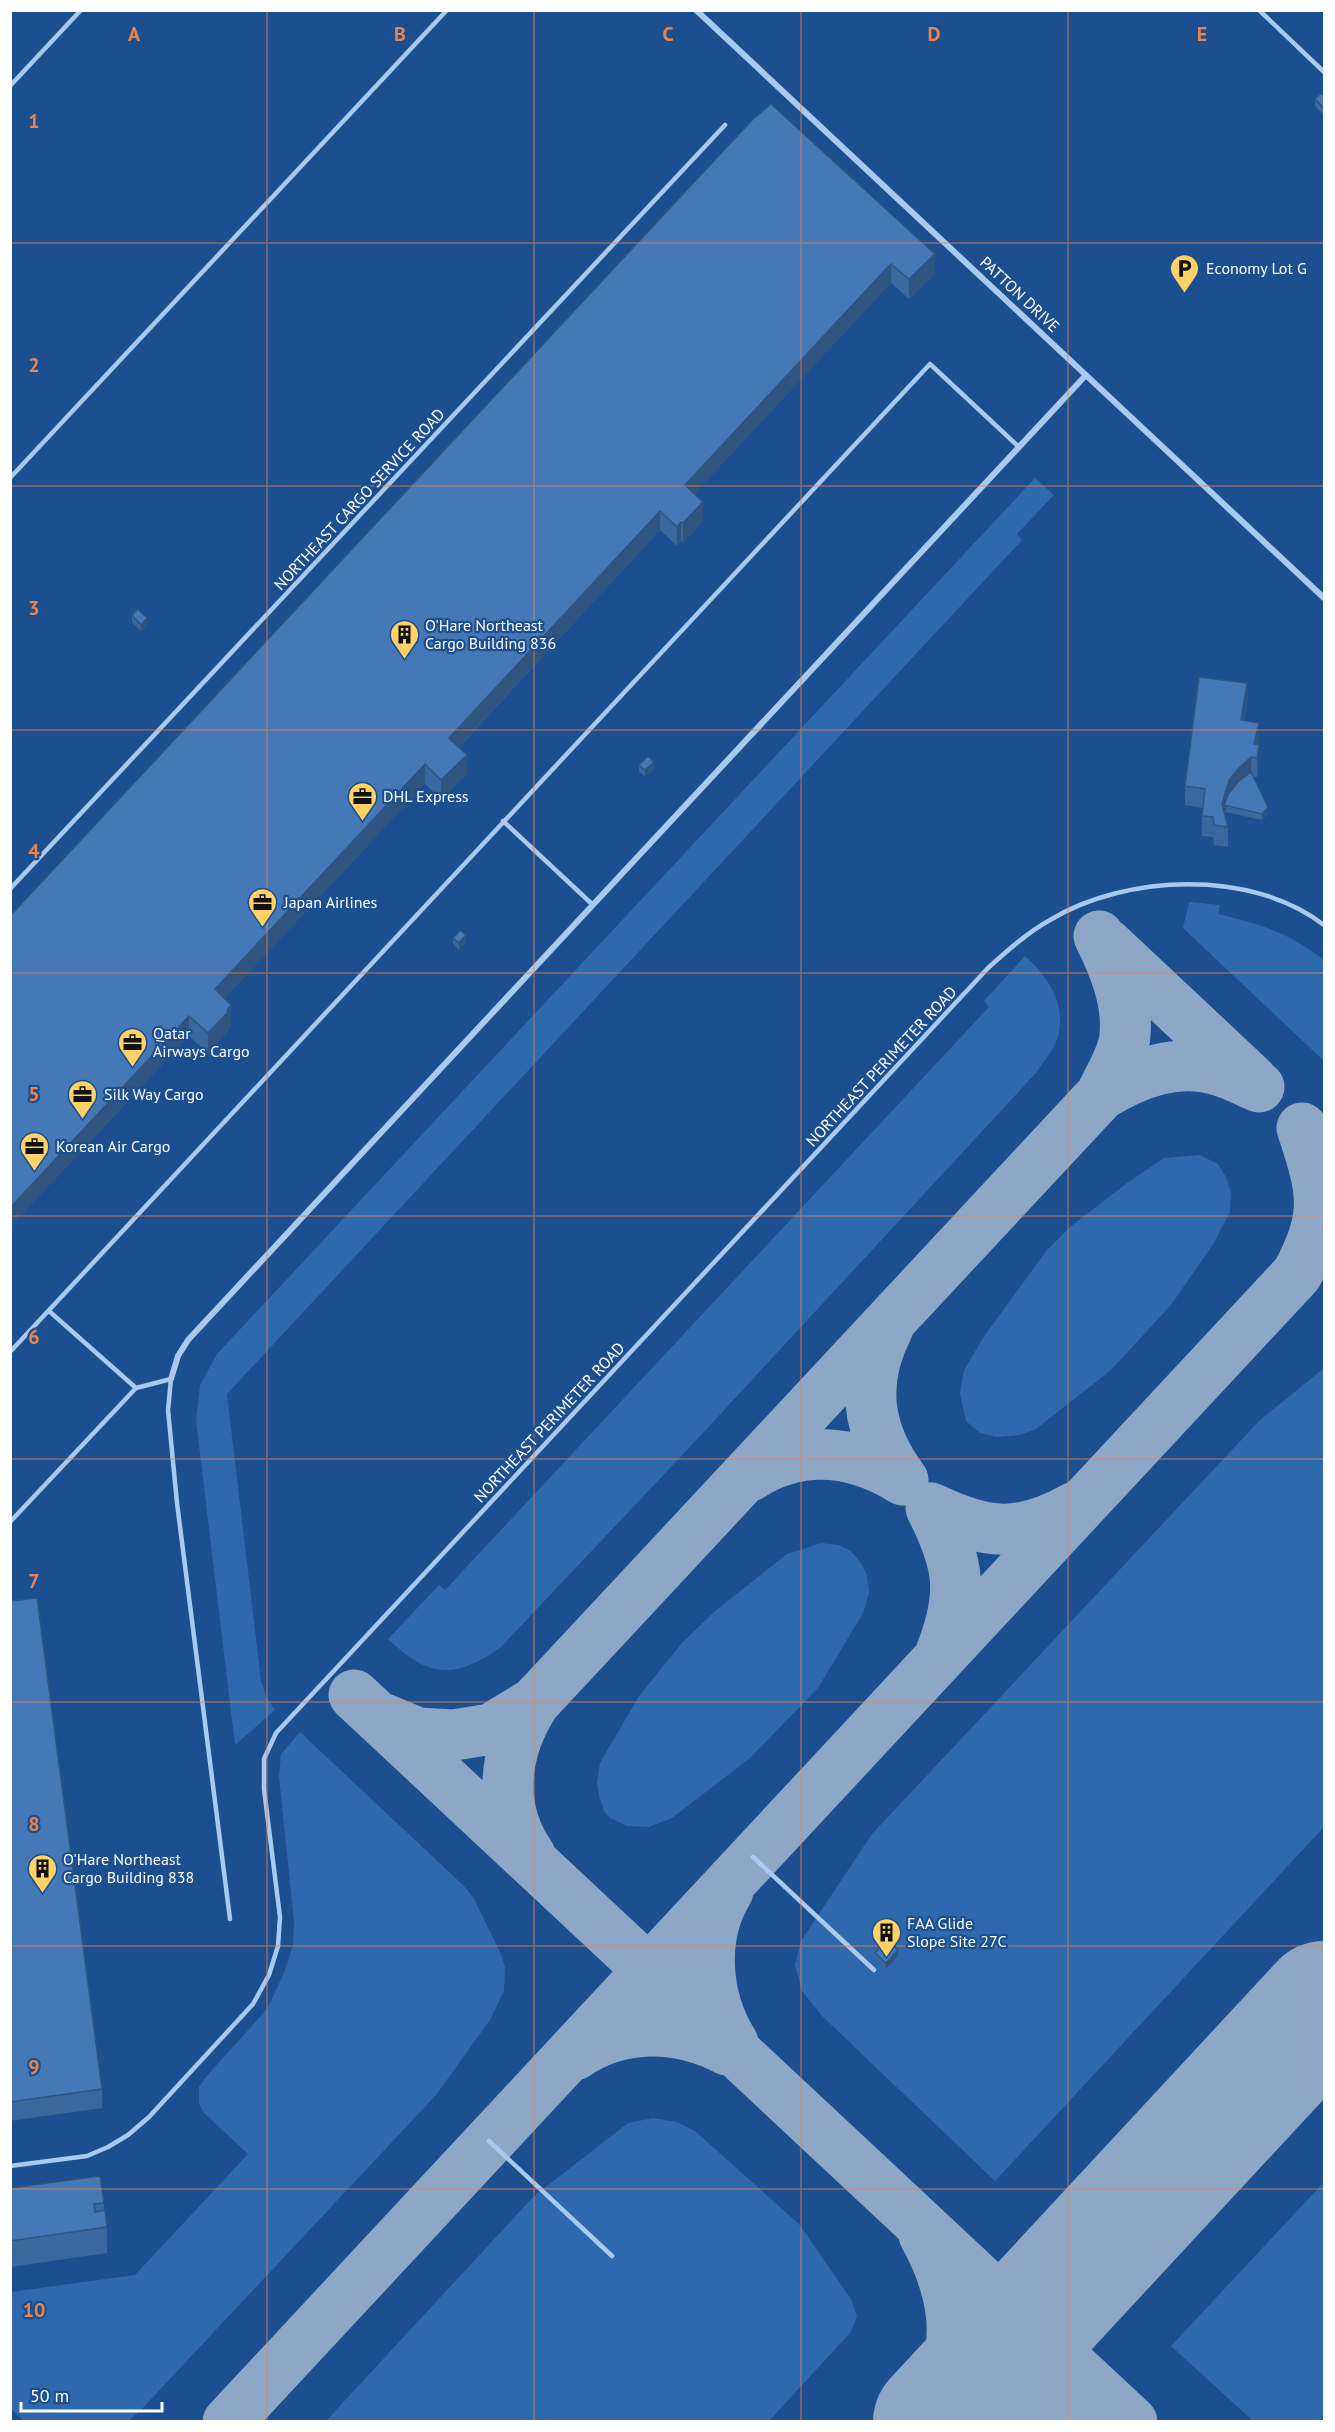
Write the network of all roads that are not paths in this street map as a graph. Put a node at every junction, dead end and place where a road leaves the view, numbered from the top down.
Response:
1 (81, 10) edge
2 (447, 10) edge
3 (696, 10) edge
4 (1259, 10) edge
5 (1324, 72) edge
6 (10, 86) edge
7 (725, 125) dead end
8 (1086, 375) junction
9 (1019, 447) junction
10 (10, 477) edge
11 (1324, 598) edge
12 (503, 821) junction
13 (10, 889) edge
14 (593, 905) junction
15 (1324, 925) edge
16 (49, 1311) junction
17 (10, 1352) edge
18 (171, 1379) junction
19 (136, 1388) junction
20 (10, 1522) edge
21 (753, 1857) dead end
22 (230, 1919) dead end
23 (874, 1970) dead end
24 (489, 2140) dead end
25 (10, 2166) edge
26 (612, 2256) dead end

1 - 6 lane
2 - 10 lane
3 - 8 street, PATTON DRIVE
4 - 5 lane
7 - 13 lane, NORTHEAST CARGO SERVICE ROAD
8 - 9 street
8 - 11 street, PATTON DRIVE
9 - 12 lane
9 - 14 street
12 - 14 lane
12 - 16 lane
14 - 18 street
15 - 25 lane, NORTHEAST PERIMETER ROAD
16 - 17 lane
16 - 19 lane
18 - 19 lane
18 - 22 lane
19 - 20 lane
21 - 23 lane
24 - 26 lane

